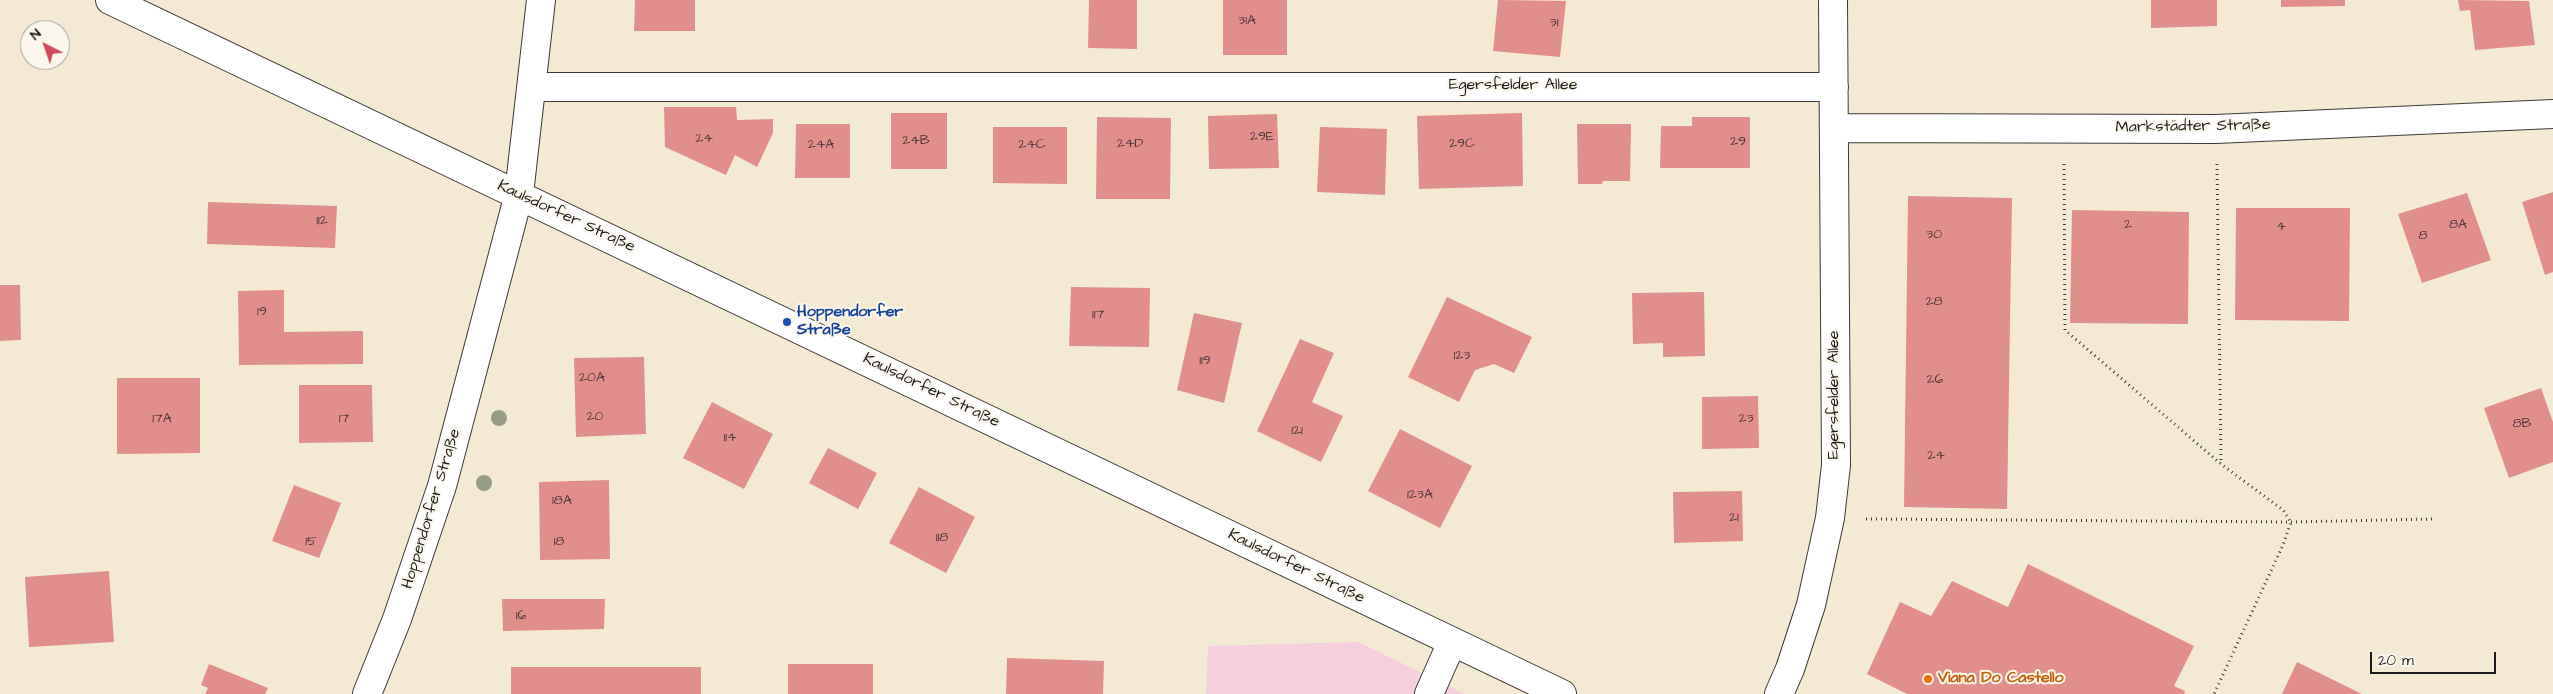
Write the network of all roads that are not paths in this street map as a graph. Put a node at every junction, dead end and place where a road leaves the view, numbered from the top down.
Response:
1 (110, 0) edge
2 (541, 0) edge
3 (1833, 0) edge
4 (532, 86) junction
5 (1834, 87) junction
6 (2553, 114) edge
7 (1834, 128) junction
8 (519, 194) junction
9 (1452, 642) junction
10 (367, 694) edge
11 (1429, 694) edge
12 (1562, 694) edge
13 (1779, 694) edge

1 - 8 street, Kaulsdorfer Straße
2 - 4 street, Hoppendorfer Straße
3 - 5 street, Egersfelder Allee
4 - 5 street, Egersfelder Allee
4 - 8 street, Hoppendorfer Straße
5 - 7 street, Egersfelder Allee
6 - 7 street, Markstädter Straße
7 - 13 street, Egersfelder Allee
8 - 9 street, Kaulsdorfer Straße
8 - 10 street, Hoppendorfer Straße
9 - 11 street
9 - 12 street, Kaulsdorfer Straße

